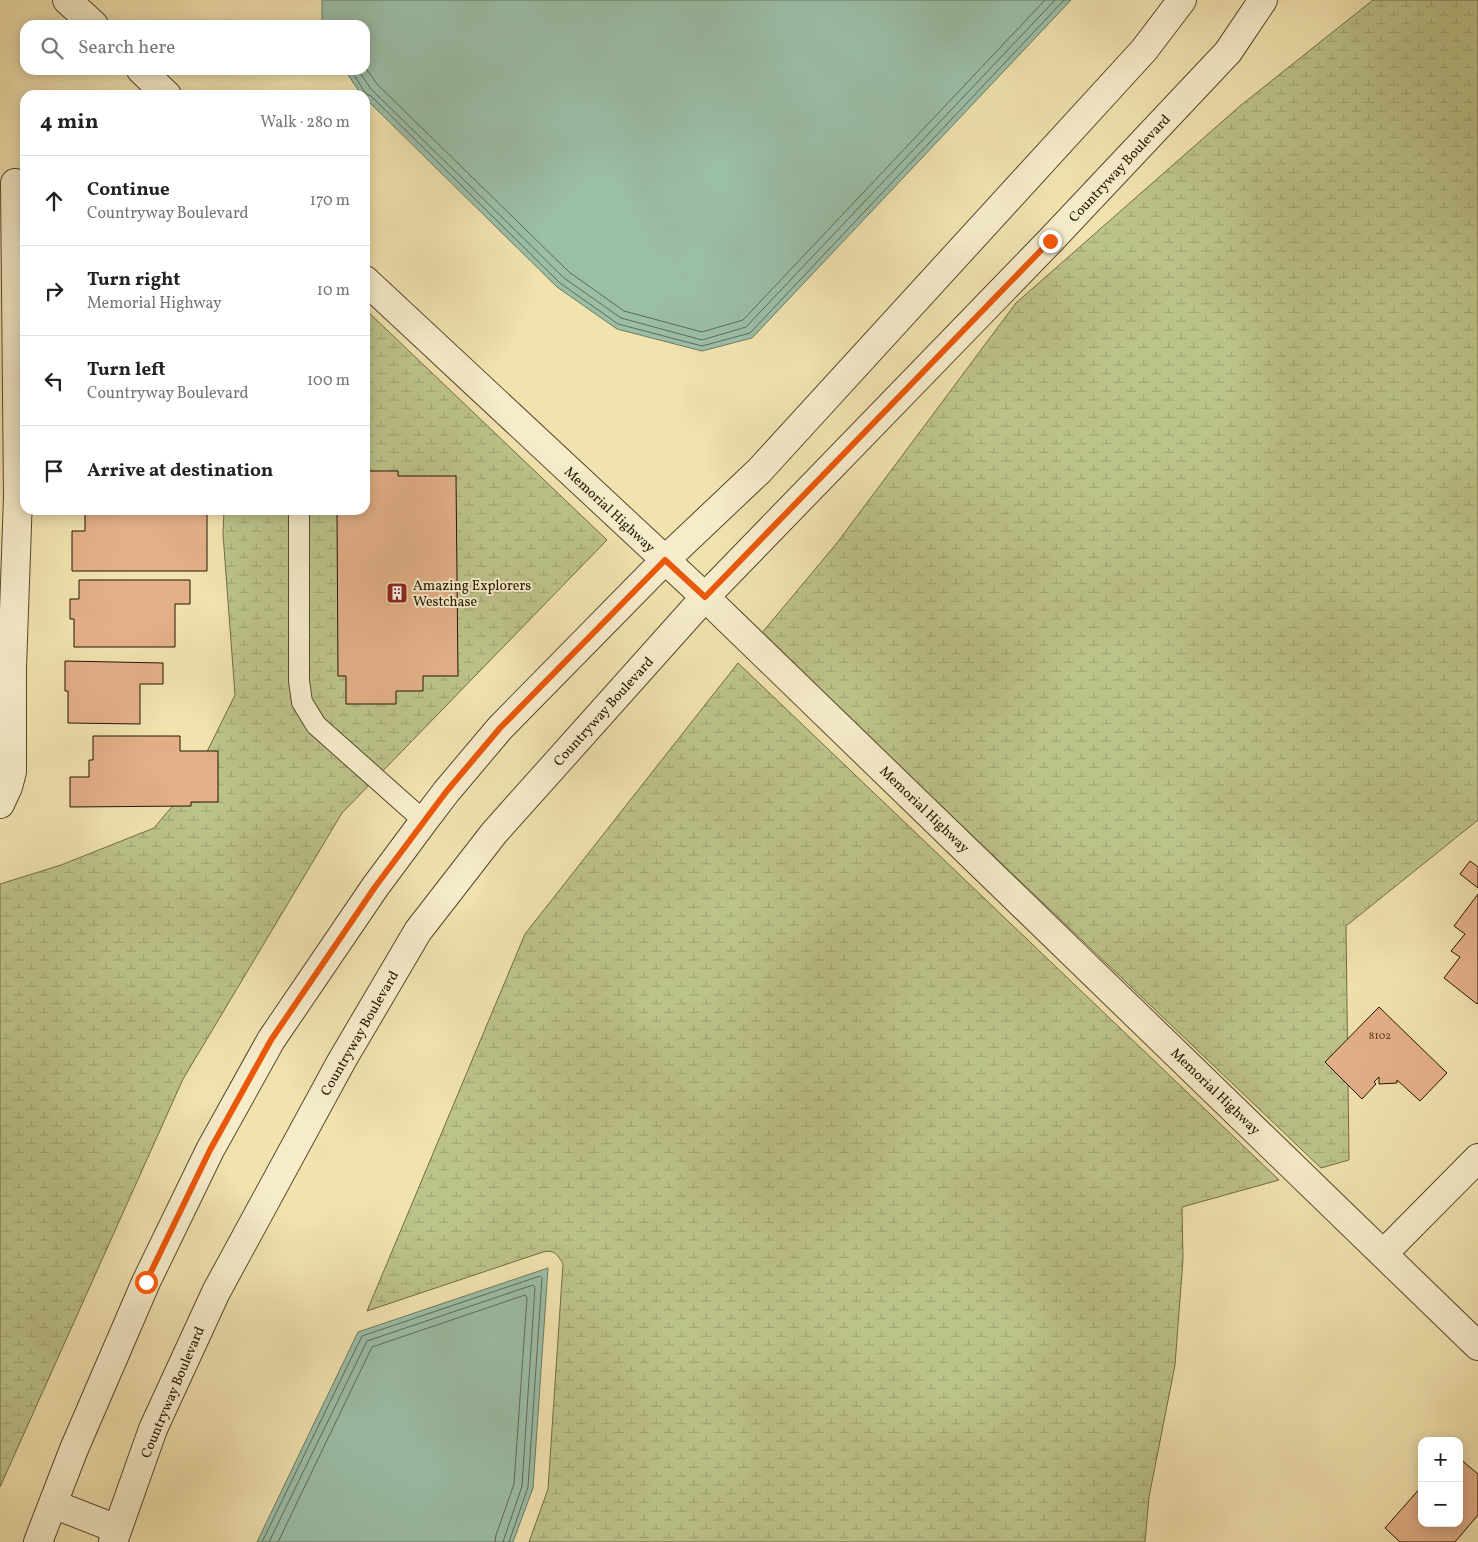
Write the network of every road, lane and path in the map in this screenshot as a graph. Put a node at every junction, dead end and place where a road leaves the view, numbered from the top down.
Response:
1 (67, 0) edge
2 (1182, 0) edge
3 (1263, 0) edge
4 (89, 20) edge
5 (146, 75) edge
6 (162, 90) edge
7 (13, 183) edge
8 (370, 285) edge
9 (299, 515) edge
10 (665, 560) junction
11 (705, 597) junction
12 (6, 669) edge
13 (0, 804) edge
14 (424, 820) junction
15 (1478, 1158) edge
16 (1384, 1253) junction
17 (1478, 1346) edge
18 (53, 1504) junction
19 (115, 1536) edge
20 (38, 1542) edge

1 - 4 street
2 - 10 street
3 - 11 street, Countryway Boulevard
5 - 6 street
7 - 12 street
8 - 10 street, Memorial Highway
9 - 14 lane
10 - 11 street, Memorial Highway
10 - 14 street
11 - 16 street, Memorial Highway
11 - 19 street, Countryway Boulevard
12 - 13 street
14 - 18 street
15 - 16 street
16 - 17 street, Memorial Highway
18 - 19 street
18 - 20 street

